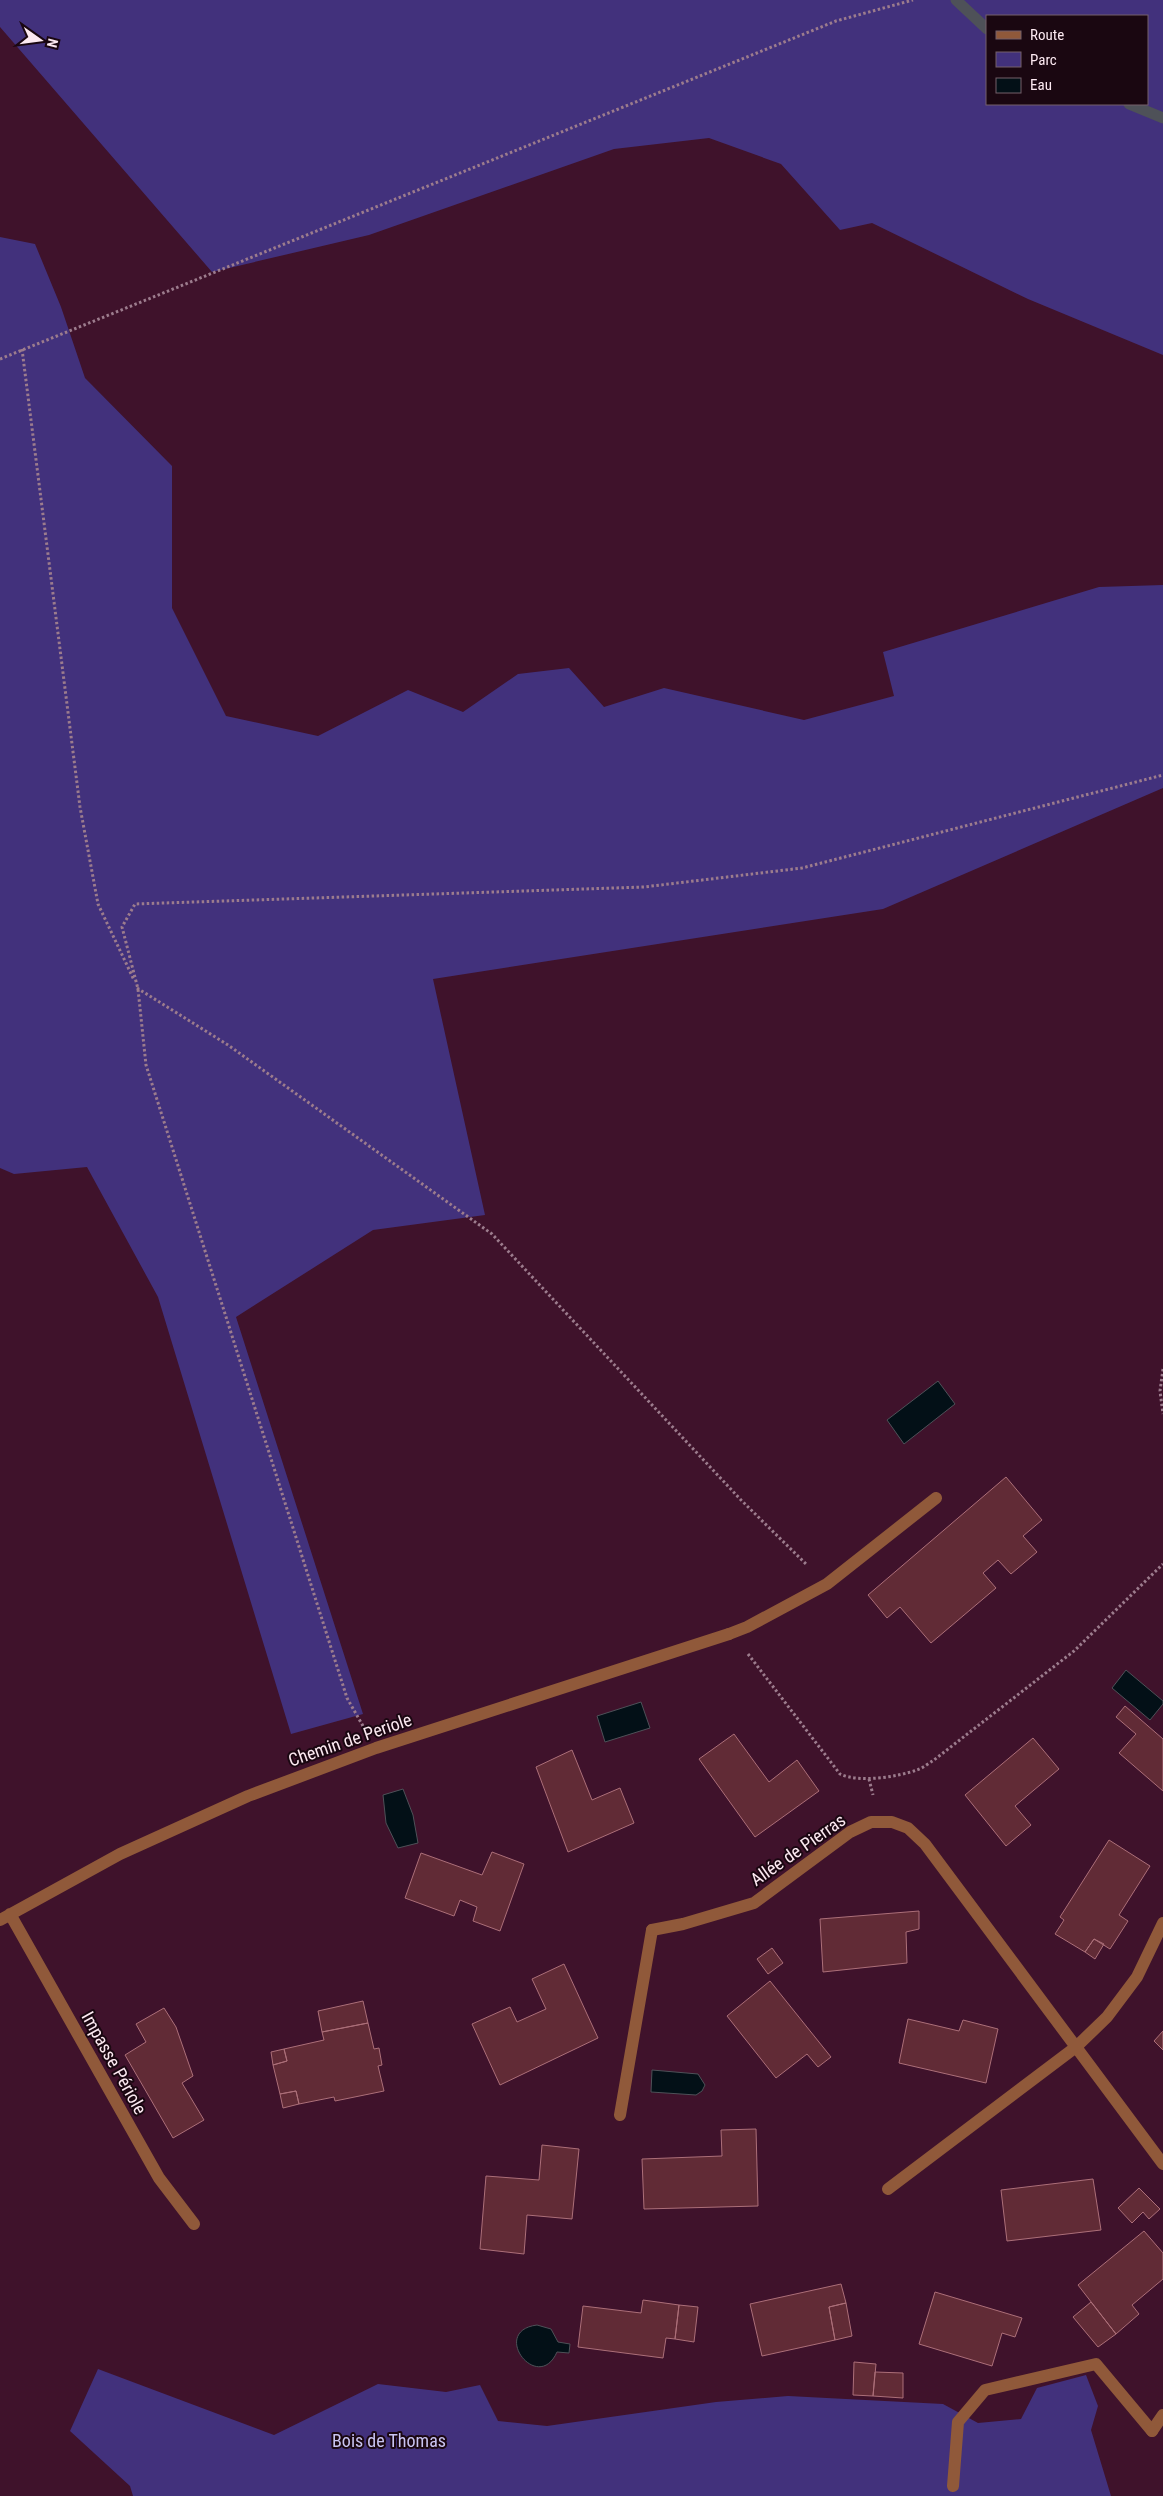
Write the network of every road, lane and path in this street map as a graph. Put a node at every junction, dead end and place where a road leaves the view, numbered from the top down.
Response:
1 (913, 0) edge
2 (22, 349) junction
3 (0, 359) edge
4 (1163, 774) edge
5 (138, 989) junction
6 (1163, 1369) edge
7 (1163, 1414) edge
8 (936, 1498) dead end
9 (1163, 1564) edge
10 (828, 1584) junction
11 (729, 1634) junction
12 (376, 1748) junction
13 (5, 1917) edge
14 (1163, 1924) edge
15 (1076, 2046) junction
16 (620, 2115) dead end
17 (1163, 2164) edge
18 (888, 2189) dead end
19 (194, 2224) dead end
20 (1163, 2415) edge
21 (953, 2486) dead end

1 - 2 path
2 - 3 path
2 - 5 path
4 - 5 path
5 - 10 path
5 - 12 path
6 - 7 path
8 - 10 street, Chemin de Periole
9 - 11 path
10 - 11 street, Chemin de Periole
11 - 12 street, Chemin de Periole
12 - 13 street, Chemin de Periole
13 - 19 street, Impasse Périole
14 - 15 street
15 - 16 street, Allée de Pierras
15 - 17 street, Allée de Pierras
15 - 18 street
20 - 21 street

